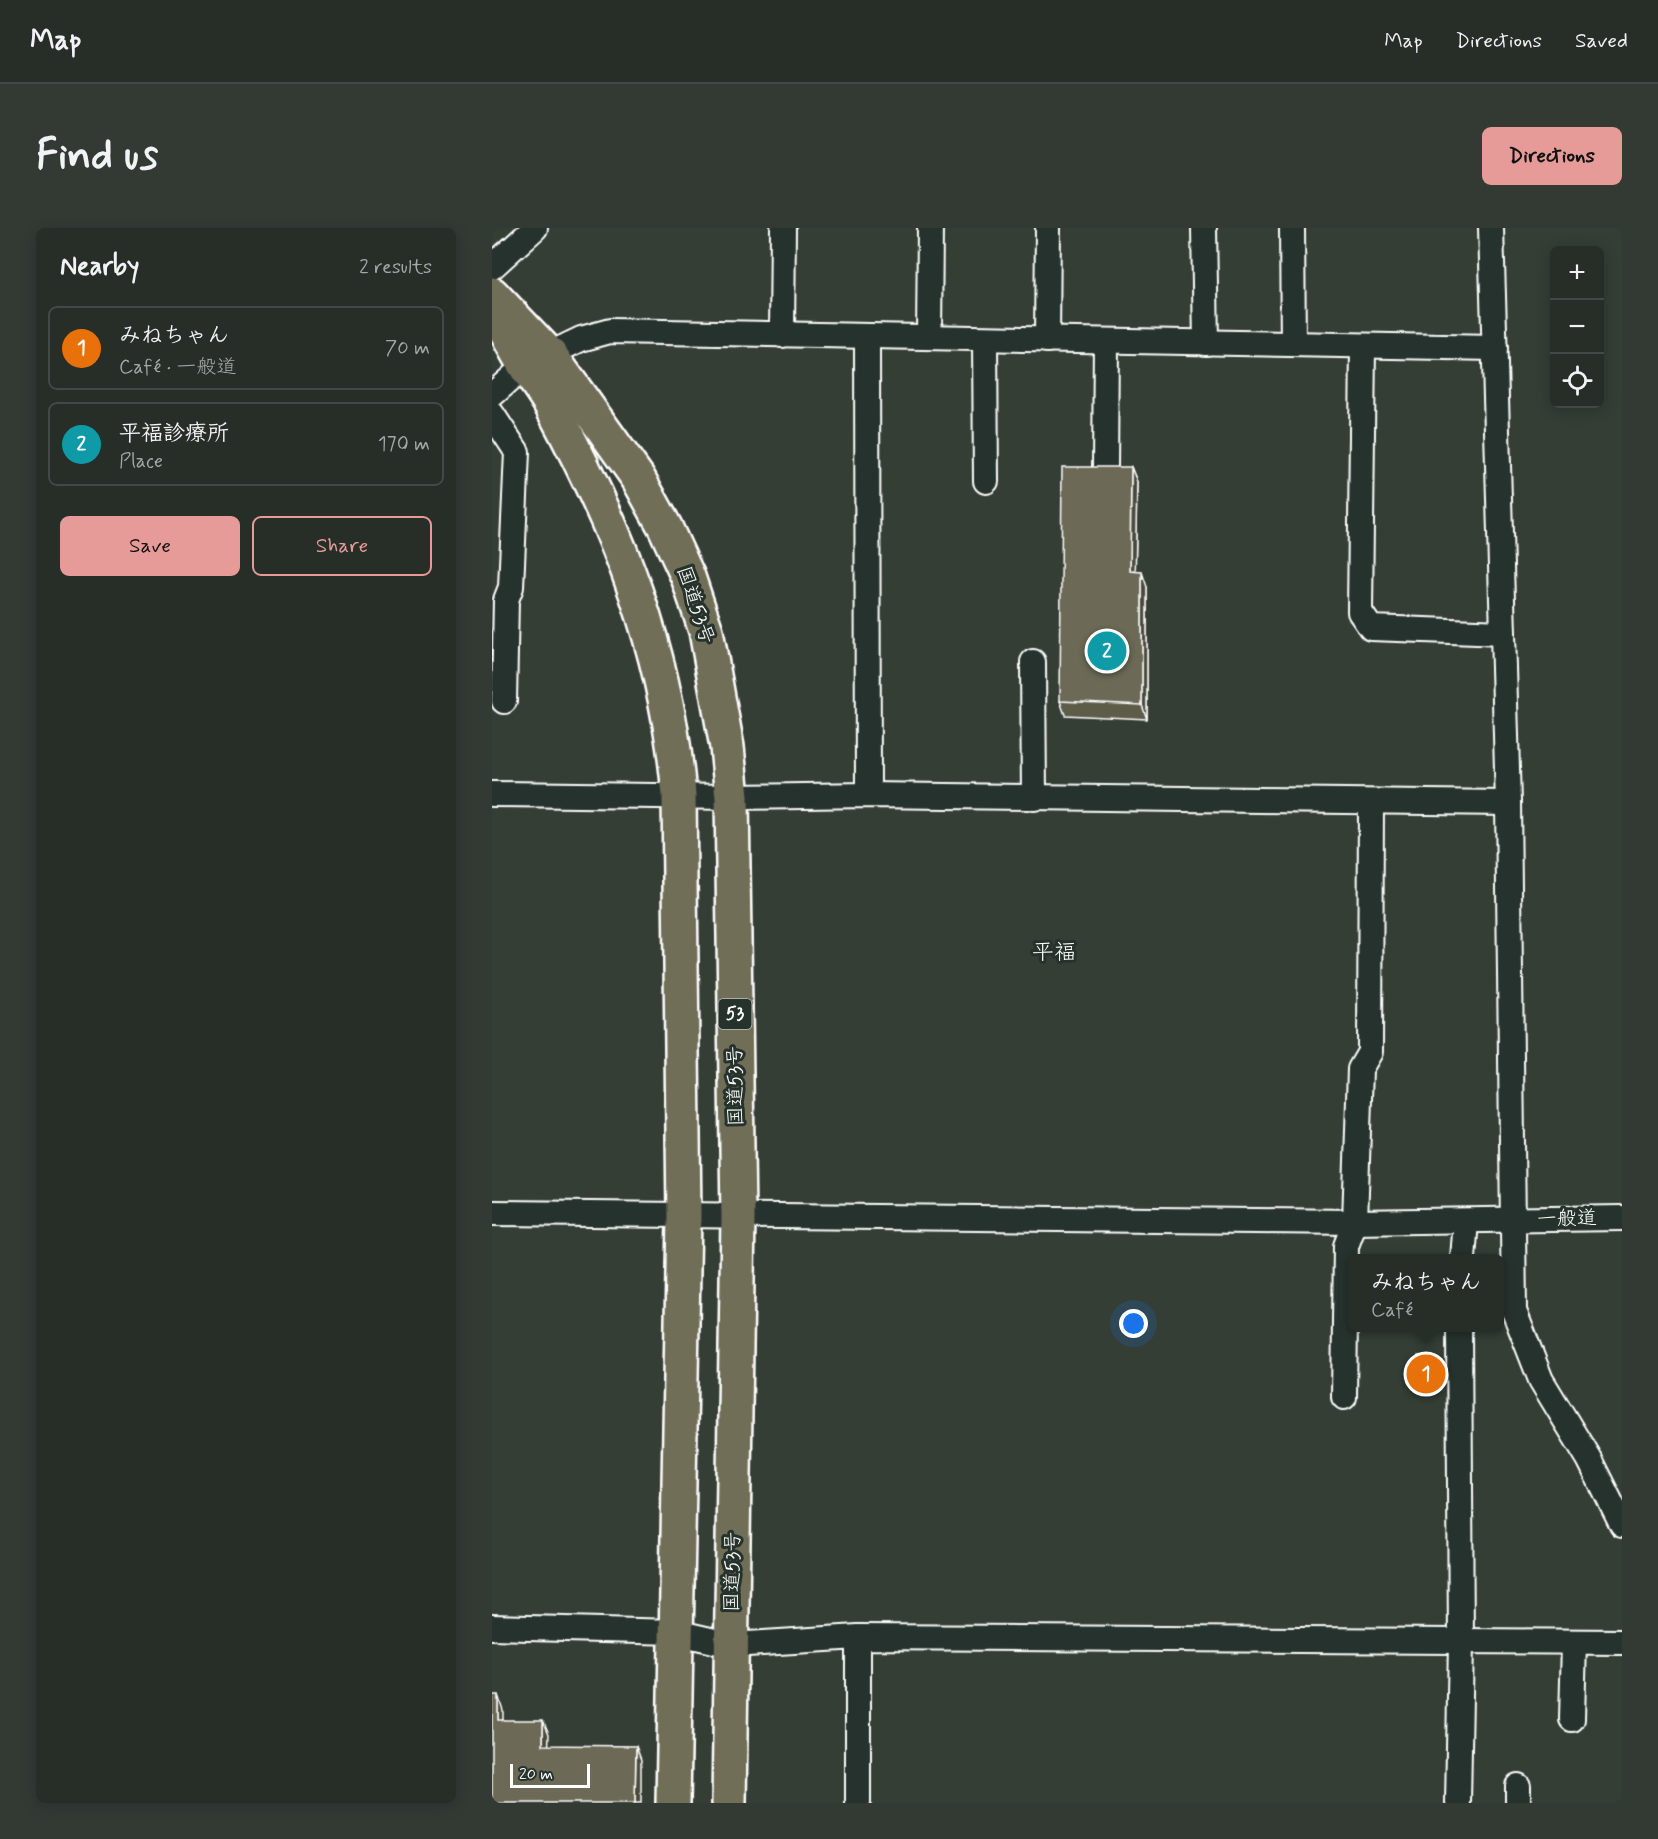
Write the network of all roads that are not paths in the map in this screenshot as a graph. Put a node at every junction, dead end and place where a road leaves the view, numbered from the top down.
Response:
1 (535, 228) edge
2 (783, 228) edge
3 (930, 228) edge
4 (1048, 228) edge
5 (1204, 228) edge
6 (1292, 228) edge
7 (1491, 228) edge
8 (492, 267) edge
9 (492, 294) edge
10 (492, 305) edge
11 (782, 335) junction
12 (867, 336) junction
13 (929, 337) junction
14 (985, 339) junction
15 (1047, 340) junction
16 (1106, 341) junction
17 (1206, 343) junction
18 (1293, 344) junction
19 (1363, 346) junction
20 (1494, 348) junction
21 (538, 361) junction
22 (492, 395) edge
23 (492, 414) edge
24 (1105, 470) edge
25 (986, 481) dead end
26 (1503, 633) junction
27 (1033, 662) dead end
28 (504, 701) dead end
29 (492, 794) edge
30 (679, 795) junction
31 (868, 795) junction
32 (732, 797) junction
33 (1034, 798) junction
34 (1371, 802) junction
35 (1508, 803) junction
36 (492, 1213) edge
37 (684, 1217) junction
38 (738, 1217) junction
39 (1622, 1218) edge
40 (1512, 1219) junction
41 (1466, 1221) junction
42 (1355, 1222) junction
43 (1463, 1254) edge
44 (1459, 1332) edge
45 (1344, 1397) dead end
46 (1622, 1525) edge
47 (492, 1627) edge
48 (675, 1632) junction
49 (858, 1637) junction
50 (1461, 1642) junction
51 (1574, 1642) junction
52 (1622, 1642) edge
53 (732, 1645) junction
54 (1572, 1719) dead end
55 (673, 1803) edge
56 (729, 1803) edge
57 (858, 1803) edge
58 (1458, 1803) edge

1 - 8 street
2 - 11 street
3 - 13 street
4 - 15 street
5 - 17 street
6 - 18 street
7 - 20 street
9 - 21 highway, 国道53号 / 53
10 - 21 highway, 国道53号 / 53
11 - 12 street
11 - 21 street
12 - 13 street
12 - 31 street
13 - 14 street
14 - 15 street
14 - 25 street
15 - 16 street
16 - 17 street
16 - 24 street
17 - 18 street
18 - 19 street
19 - 20 street
19 - 26 street
20 - 26 street
21 - 22 street
21 - 30 highway, 国道53号 / 53
21 - 32 highway, 国道53号 / 53
23 - 28 street
26 - 35 street
27 - 33 street
29 - 30 street
30 - 32 street
30 - 37 highway, 国道53号 / 53
31 - 32 street
31 - 33 street
32 - 38 highway, 国道53号 / 53
33 - 34 street
34 - 35 street
34 - 42 street
35 - 40 street
36 - 37 street, 一般道
37 - 38 street, 一般道
37 - 48 highway, 国道53号 / 53
38 - 42 street, 一般道
38 - 53 highway, 国道53号 / 53
39 - 40 street, 一般道
40 - 41 street, 一般道
40 - 46 street
41 - 42 street, 一般道
41 - 43 street
42 - 45 street
44 - 50 street
47 - 48 street
48 - 53 street
48 - 55 highway, 国道53号 / 53
49 - 50 street
49 - 53 street
49 - 57 street
50 - 51 street
50 - 58 street
51 - 52 street
51 - 54 street
53 - 56 highway, 国道53号 / 53

